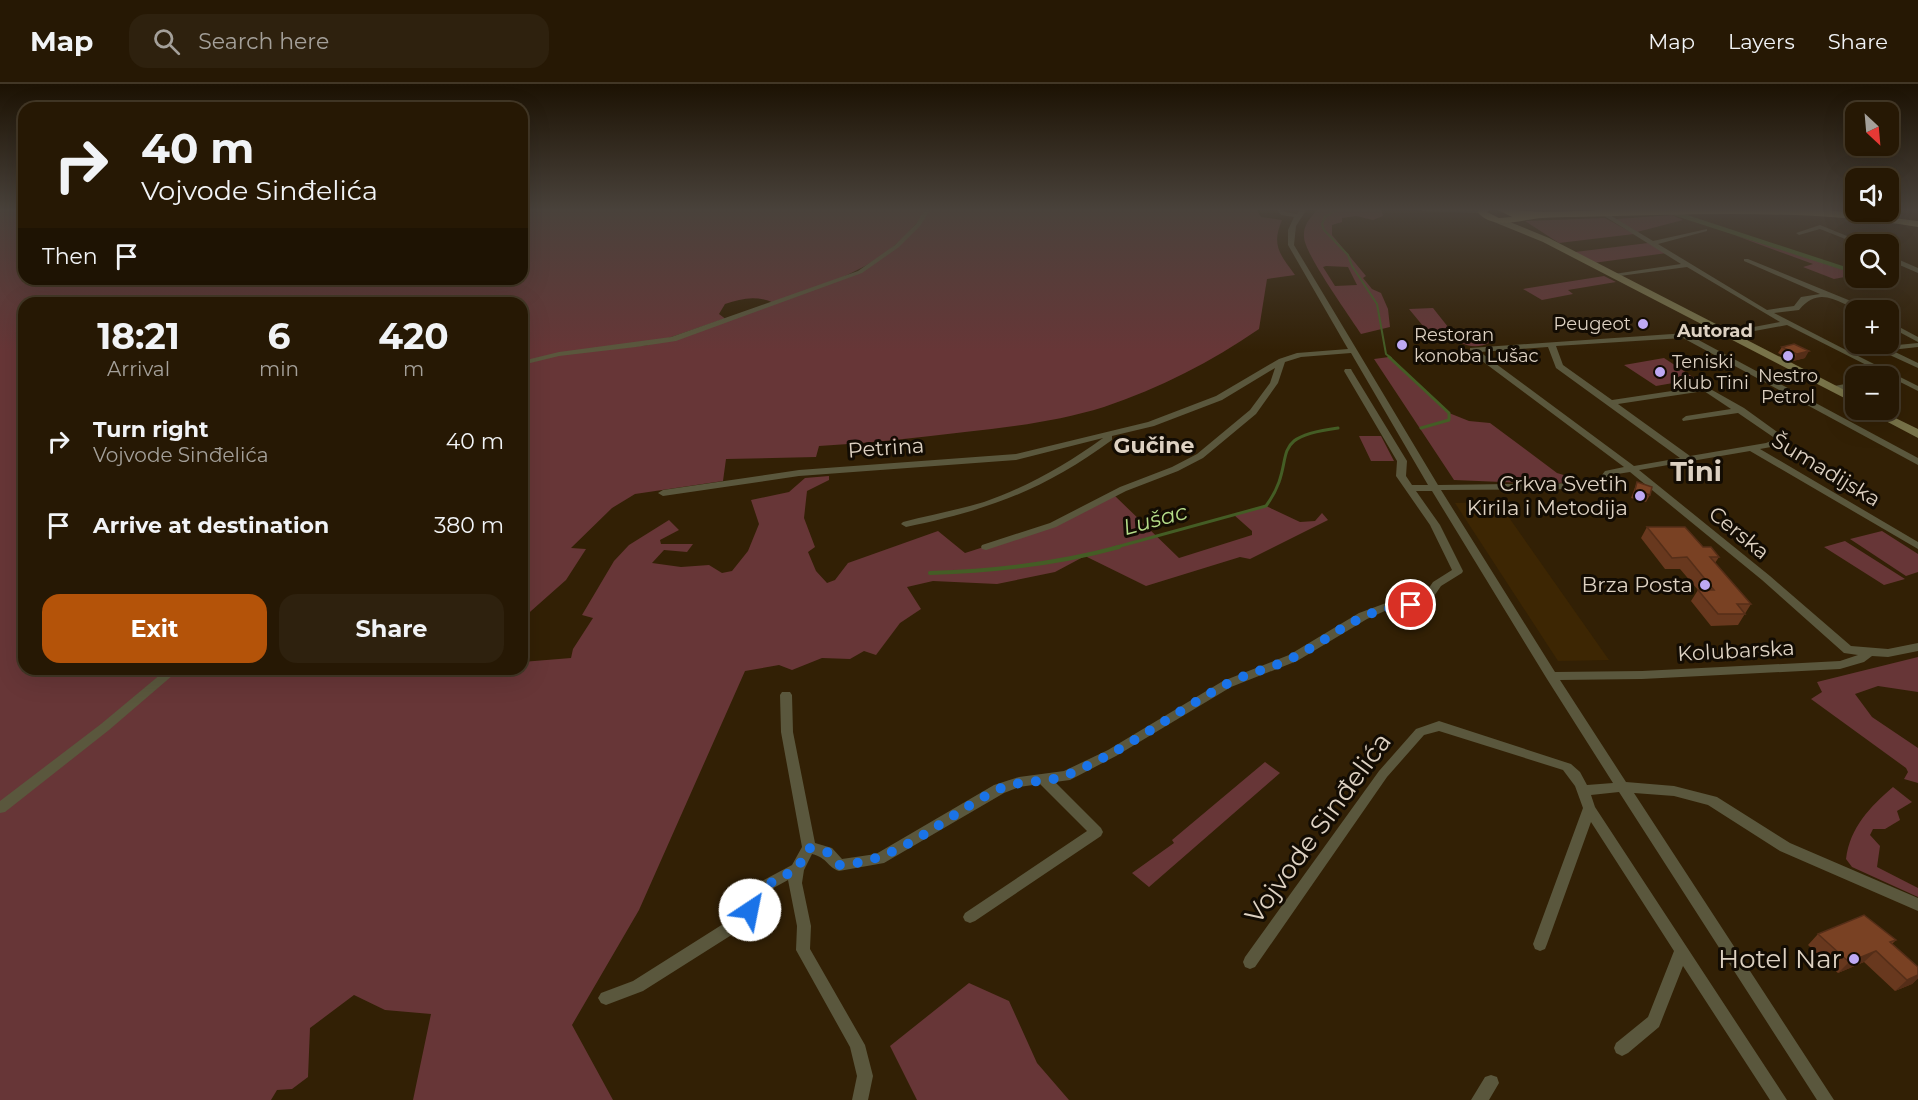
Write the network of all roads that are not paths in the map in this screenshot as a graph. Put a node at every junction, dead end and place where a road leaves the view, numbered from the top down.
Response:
1 (882, 256) edge
2 (1298, 256) edge
3 (1577, 256) edge
4 (1674, 256) edge
5 (1746, 260) dead end
6 (1899, 262) edge
7 (1686, 264) junction
8 (1918, 271) edge
9 (1614, 276) junction
10 (1829, 294) junction
11 (1845, 301) edge
12 (1766, 312) junction
13 (1787, 323) junction
14 (1899, 329) edge
15 (1728, 334) junction
16 (1686, 336) junction
17 (1918, 339) edge
18 (1551, 344) junction
19 (1918, 345) edge
20 (1899, 347) edge
21 (1352, 351) junction
22 (1845, 352) edge
23 (1849, 354) edge
24 (1894, 354) edge
25 (1282, 361) junction
26 (528, 362) edge
27 (1871, 366) edge
28 (1918, 366) edge
29 (1348, 371) dead end
30 (1899, 380) edge
31 (1845, 386) edge
32 (1832, 389) junction
33 (1918, 389) edge
34 (1845, 396) edge
35 (1610, 403) junction
36 (1741, 410) junction
37 (1686, 419) dead end
38 (1891, 420) edge
39 (1918, 434) edge
40 (1112, 436) junction
41 (1752, 448) junction
42 (1688, 459) junction
43 (1918, 462) edge
44 (1632, 469) junction
45 (1409, 488) junction
46 (1435, 488) junction
47 (663, 493) dead end
48 (906, 524) dead end
49 (1918, 546) edge
50 (986, 547) dead end
51 (1918, 647) edge
52 (1868, 653) junction
53 (167, 675) edge
54 (1551, 676) junction
55 (786, 695) dead end
56 (1044, 780) junction
57 (1624, 787) junction
58 (1584, 790) junction
59 (0, 808) edge
60 (1589, 808) junction
61 (809, 848) junction
62 (797, 869) junction
63 (1918, 905) edge
64 (970, 917) dead end
65 (1540, 944) dead end
66 (1682, 950) junction
67 (1250, 962) dead end
68 (606, 998) dead end
69 (1622, 1048) dead end
70 (1491, 1083) dead end
71 (860, 1100) edge
72 (1479, 1100) edge
73 (1779, 1100) edge
74 (1826, 1100) edge

1 - 26 street
2 - 21 street
3 - 9 street
4 - 7 street
5 - 10 street
6 - 8 street
7 - 9 street
7 - 12 street
9 - 15 street
10 - 11 street
10 - 12 street
12 - 13 street
13 - 15 street
13 - 22 street
14 - 17 street
15 - 16 street
15 - 32 street
16 - 18 street
16 - 43 street
18 - 35 street
18 - 44 street, Cerska
19 - 20 street
21 - 25 street, Petrina
21 - 46 street
23 - 27 street
24 - 28 street
25 - 40 street, Petrina
25 - 50 street
29 - 45 street
30 - 33 street
31 - 32 street
32 - 34 street
35 - 36 street, Šumadijska
35 - 42 street
36 - 37 street
36 - 41 street, Šumadijska
38 - 39 street
40 - 47 street, Petrina
40 - 48 street, Petrina
41 - 42 street
41 - 49 street, Šumadijska
42 - 44 street
44 - 46 street
44 - 52 street, Cerska
45 - 46 street
45 - 56 street
46 - 54 street
51 - 52 street, Kolubarska
52 - 54 street, Kolubarska
53 - 59 street
54 - 57 street
55 - 61 street
56 - 61 street
56 - 64 street
57 - 58 street
57 - 63 street
57 - 74 street
58 - 60 street
58 - 67 street, Vojvode Sinđelića
60 - 65 street
60 - 66 street
61 - 62 street
62 - 68 street
62 - 71 street
66 - 69 street
66 - 73 street
70 - 72 street

